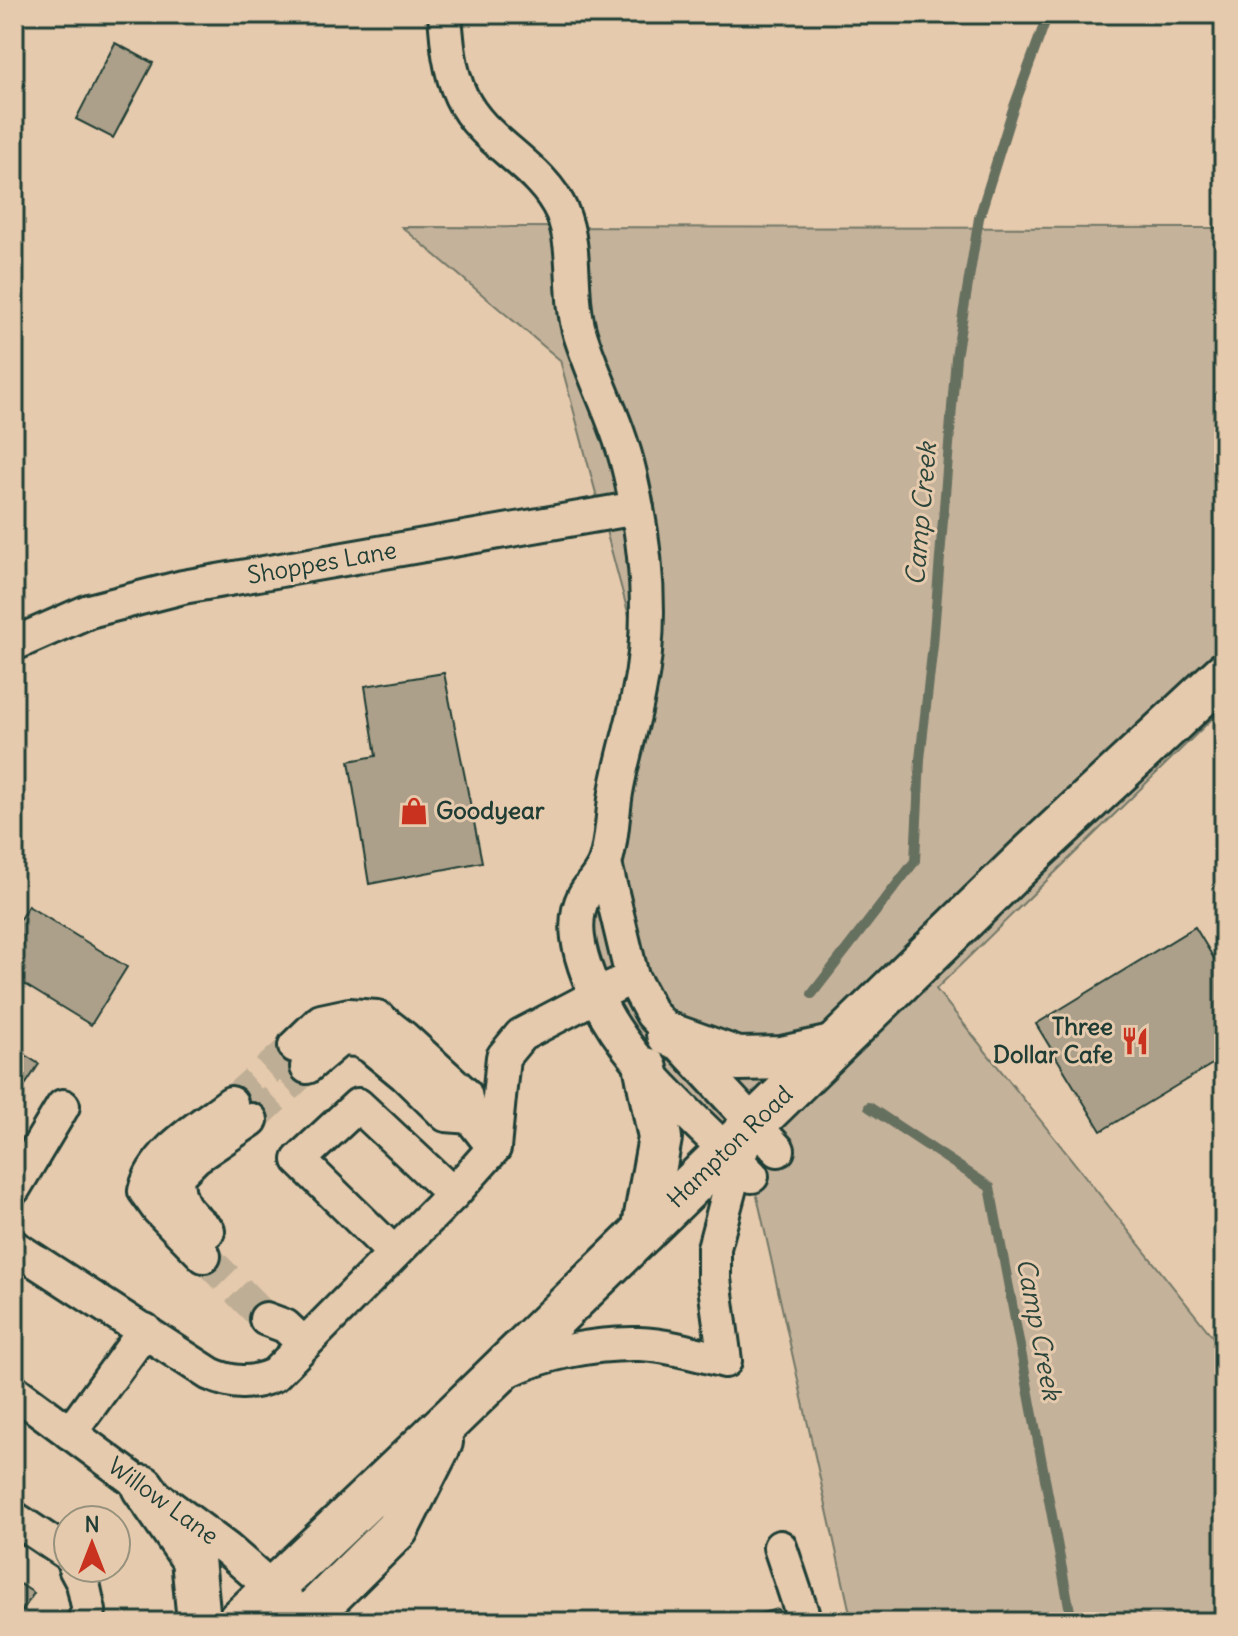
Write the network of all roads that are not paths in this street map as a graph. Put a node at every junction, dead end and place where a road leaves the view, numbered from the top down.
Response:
1 (445, 14) edge
2 (637, 508) junction
3 (14, 644) edge
4 (1224, 674) edge
5 (605, 864) junction
6 (632, 977) junction
7 (595, 994) junction
8 (668, 1034) junction
9 (832, 1047) junction
10 (301, 1057) tunnel mouth
11 (646, 1069) junction
12 (63, 1106) dead end
13 (241, 1112) tunnel mouth
14 (494, 1148) junction
15 (750, 1152) junction
16 (14, 1188) edge
17 (453, 1194) junction
18 (643, 1232) junction
19 (14, 1247) edge
20 (211, 1249) tunnel mouth
21 (394, 1253) junction
22 (145, 1330) junction
23 (494, 1377) junction
24 (14, 1391) edge
25 (454, 1416) junction
26 (70, 1433) junction
27 (143, 1487) junction
28 (14, 1518) edge
29 (52, 1543) edge
30 (780, 1547) dead end
31 (83, 1584) edge
32 (272, 1588) junction
33 (305, 1620) edge
34 (83, 1622) edge
35 (199, 1622) edge
36 (238, 1622) edge
37 (805, 1622) edge

1 - 2 street
2 - 3 street, Shoppes Lane
2 - 5 street
4 - 9 main road, Hampton Road
5 - 6 street
5 - 7 street
6 - 7 street
6 - 8 street
7 - 11 street
7 - 14 street
8 - 9 main road
8 - 15 street
9 - 15 main road, Hampton Road
10 - 14 street
11 - 15 street
11 - 18 main road
12 - 16 street
13 - 20 street
14 - 17 street
15 - 18 main road, Hampton Road
15 - 23 street
17 - 21 street
17 - 21 street
18 - 23 main road, Hampton Road
19 - 22 street
21 - 22 street
22 - 26 street
23 - 25 main road, Hampton Road
24 - 26 street, Willow Lane
25 - 32 main road, Hampton Road
25 - 33 main road
26 - 27 street, Willow Lane
27 - 32 street, Willow Lane
27 - 35 main road
28 - 29 street
30 - 37 street
31 - 34 street
32 - 33 street, Willow Lane
32 - 36 main road, Hampton Road

